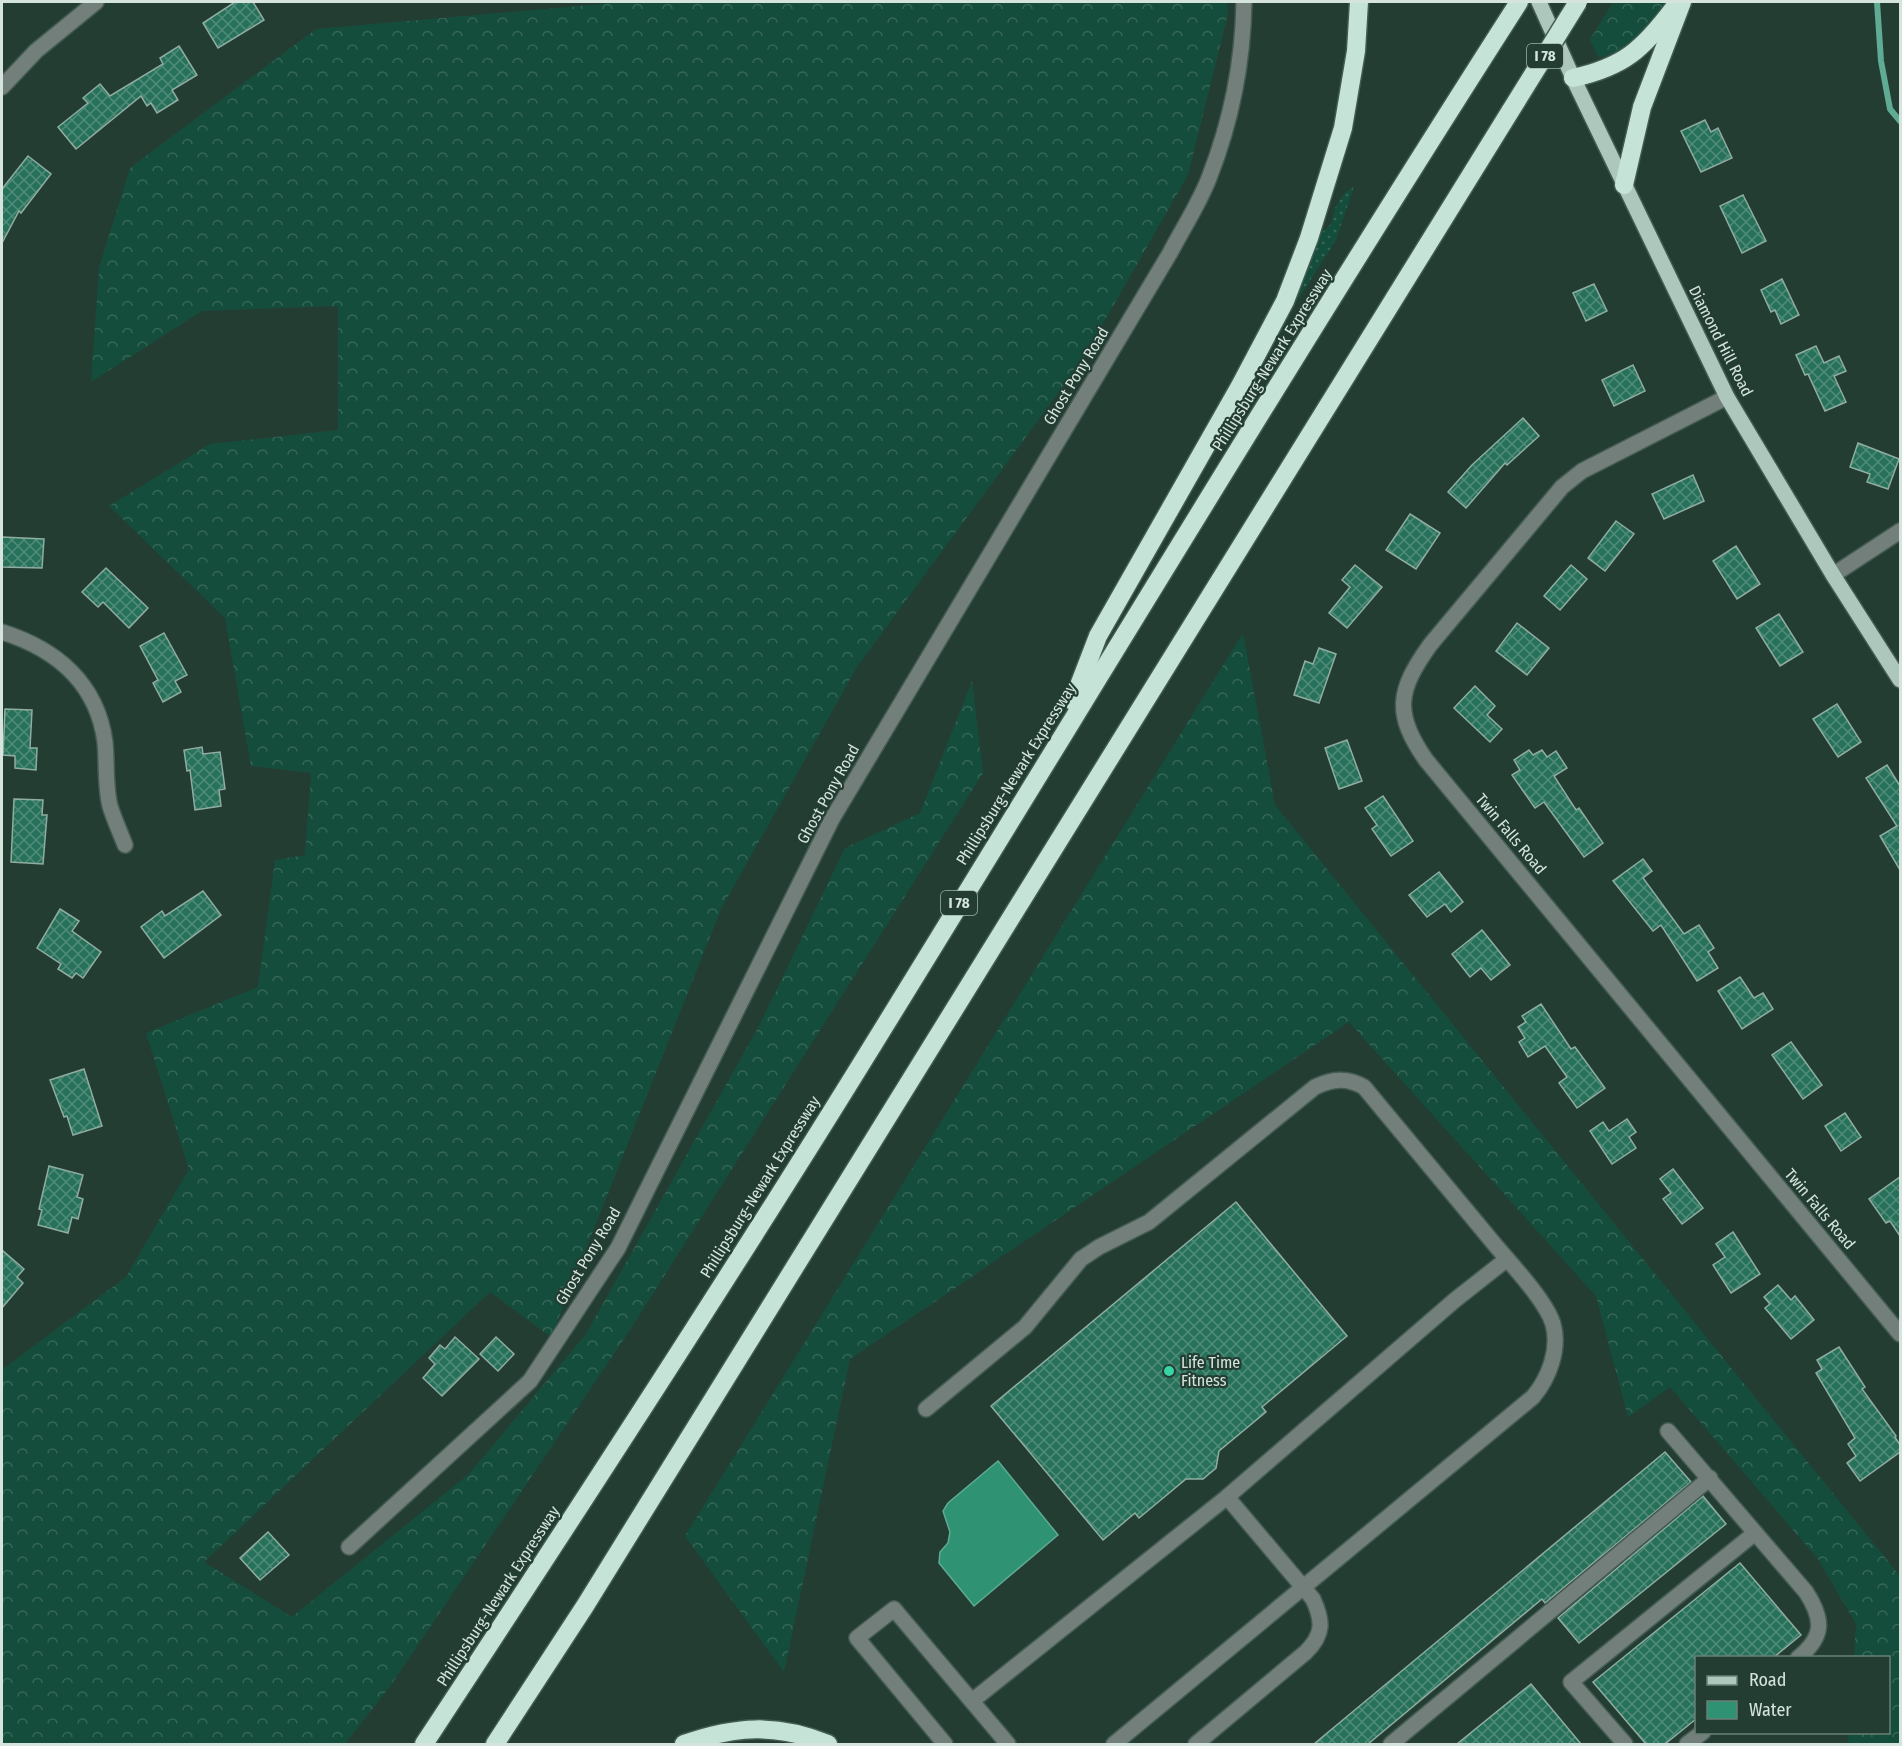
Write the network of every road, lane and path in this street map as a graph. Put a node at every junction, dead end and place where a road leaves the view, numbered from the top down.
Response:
1 (96, 2) edge
2 (1244, 2) edge
3 (1359, 2) edge
4 (1519, 2) edge
5 (1539, 2) edge
6 (1578, 2) edge
7 (1680, 2) edge
8 (1573, 78) junction
9 (3, 83) edge
10 (1624, 184) junction
11 (1727, 397) junction
12 (1900, 531) edge
13 (1833, 575) junction
14 (2, 632) edge
15 (1900, 680) edge
16 (1057, 743) junction
17 (125, 845) dead end
18 (1507, 1259) junction
19 (1900, 1334) edge
20 (926, 1409) dead end
21 (1668, 1431) dead end
22 (1710, 1478) junction
23 (1227, 1497) junction
24 (1755, 1533) junction
25 (349, 1547) dead end
26 (1305, 1587) junction
27 (1800, 1656) edge
28 (972, 1701) junction
29 (1700, 1734) edge
30 (424, 1744) edge
31 (495, 1744) edge
32 (684, 1744) edge
33 (828, 1744) edge
34 (945, 1744) edge
35 (1008, 1744) edge
36 (1114, 1744) edge
37 (1196, 1744) edge
38 (1391, 1744) edge
39 (1626, 1744) edge
40 (1687, 1744) edge

1 - 9 street
2 - 25 street, Ghost Pony Road
3 - 16 highway
4 - 16 highway, Phillipsburg-Newark Expressway / I 78
5 - 8 main road, Diamond Hill Road
6 - 31 highway, I 78, bridge
7 - 8 highway
7 - 10 highway
8 - 10 main road, Diamond Hill Road
10 - 11 main road, Diamond Hill Road
11 - 13 main road, Diamond Hill Road
11 - 19 street, Twin Falls Road
12 - 13 street
13 - 15 main road, Diamond Hill Road
14 - 17 street
16 - 30 highway, Phillipsburg-Newark Expressway / I 78
18 - 20 street
18 - 23 street
18 - 26 street
21 - 22 street
22 - 24 street
22 - 38 street
23 - 26 street
23 - 28 street
24 - 27 street
24 - 39 street
26 - 36 street
26 - 37 street
28 - 34 street
28 - 35 street
29 - 40 street
32 - 33 highway

